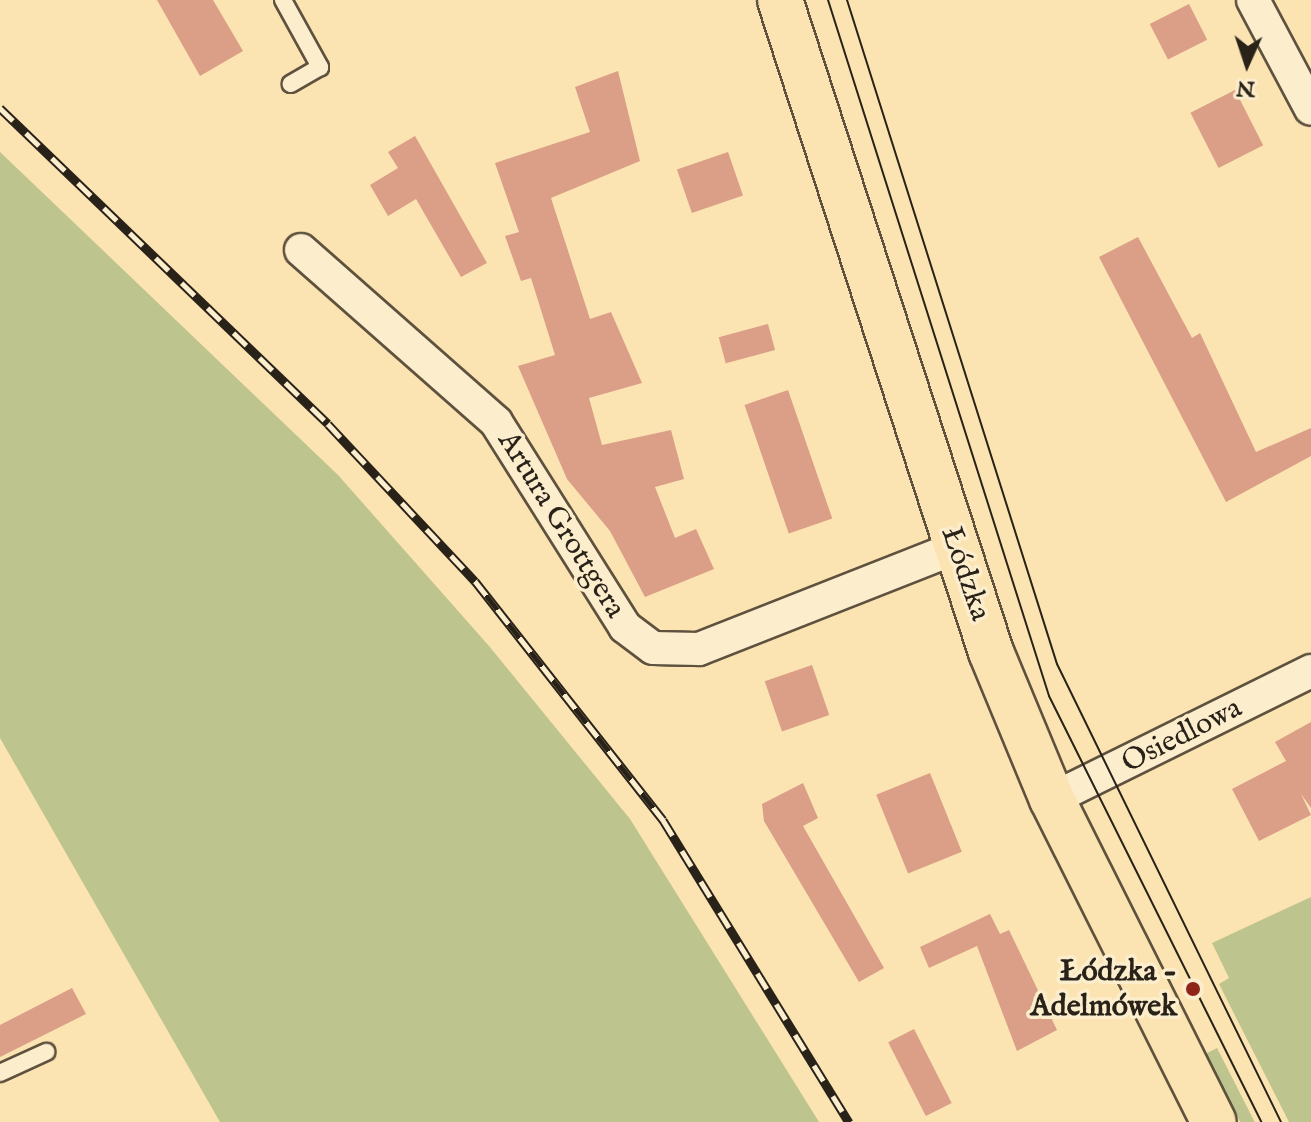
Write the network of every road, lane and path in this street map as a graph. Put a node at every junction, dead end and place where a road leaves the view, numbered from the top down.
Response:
1 (283, 0) edge
2 (780, 0) edge
3 (1253, 0) edge
4 (290, 84) dead end
5 (1311, 109) edge
6 (301, 250) dead end
7 (955, 548) junction
8 (1311, 671) edge
9 (1052, 799) junction
10 (46, 1052) dead end
11 (0, 1073) edge
12 (1214, 1122) edge

1 - 4 lane
2 - 7 main road, Łódzka
3 - 5 street
6 - 7 street, Artura Grottgera
7 - 9 main road, Łódzka
8 - 9 street, Osiedlowa
9 - 12 main road, Łódzka
10 - 11 lane

